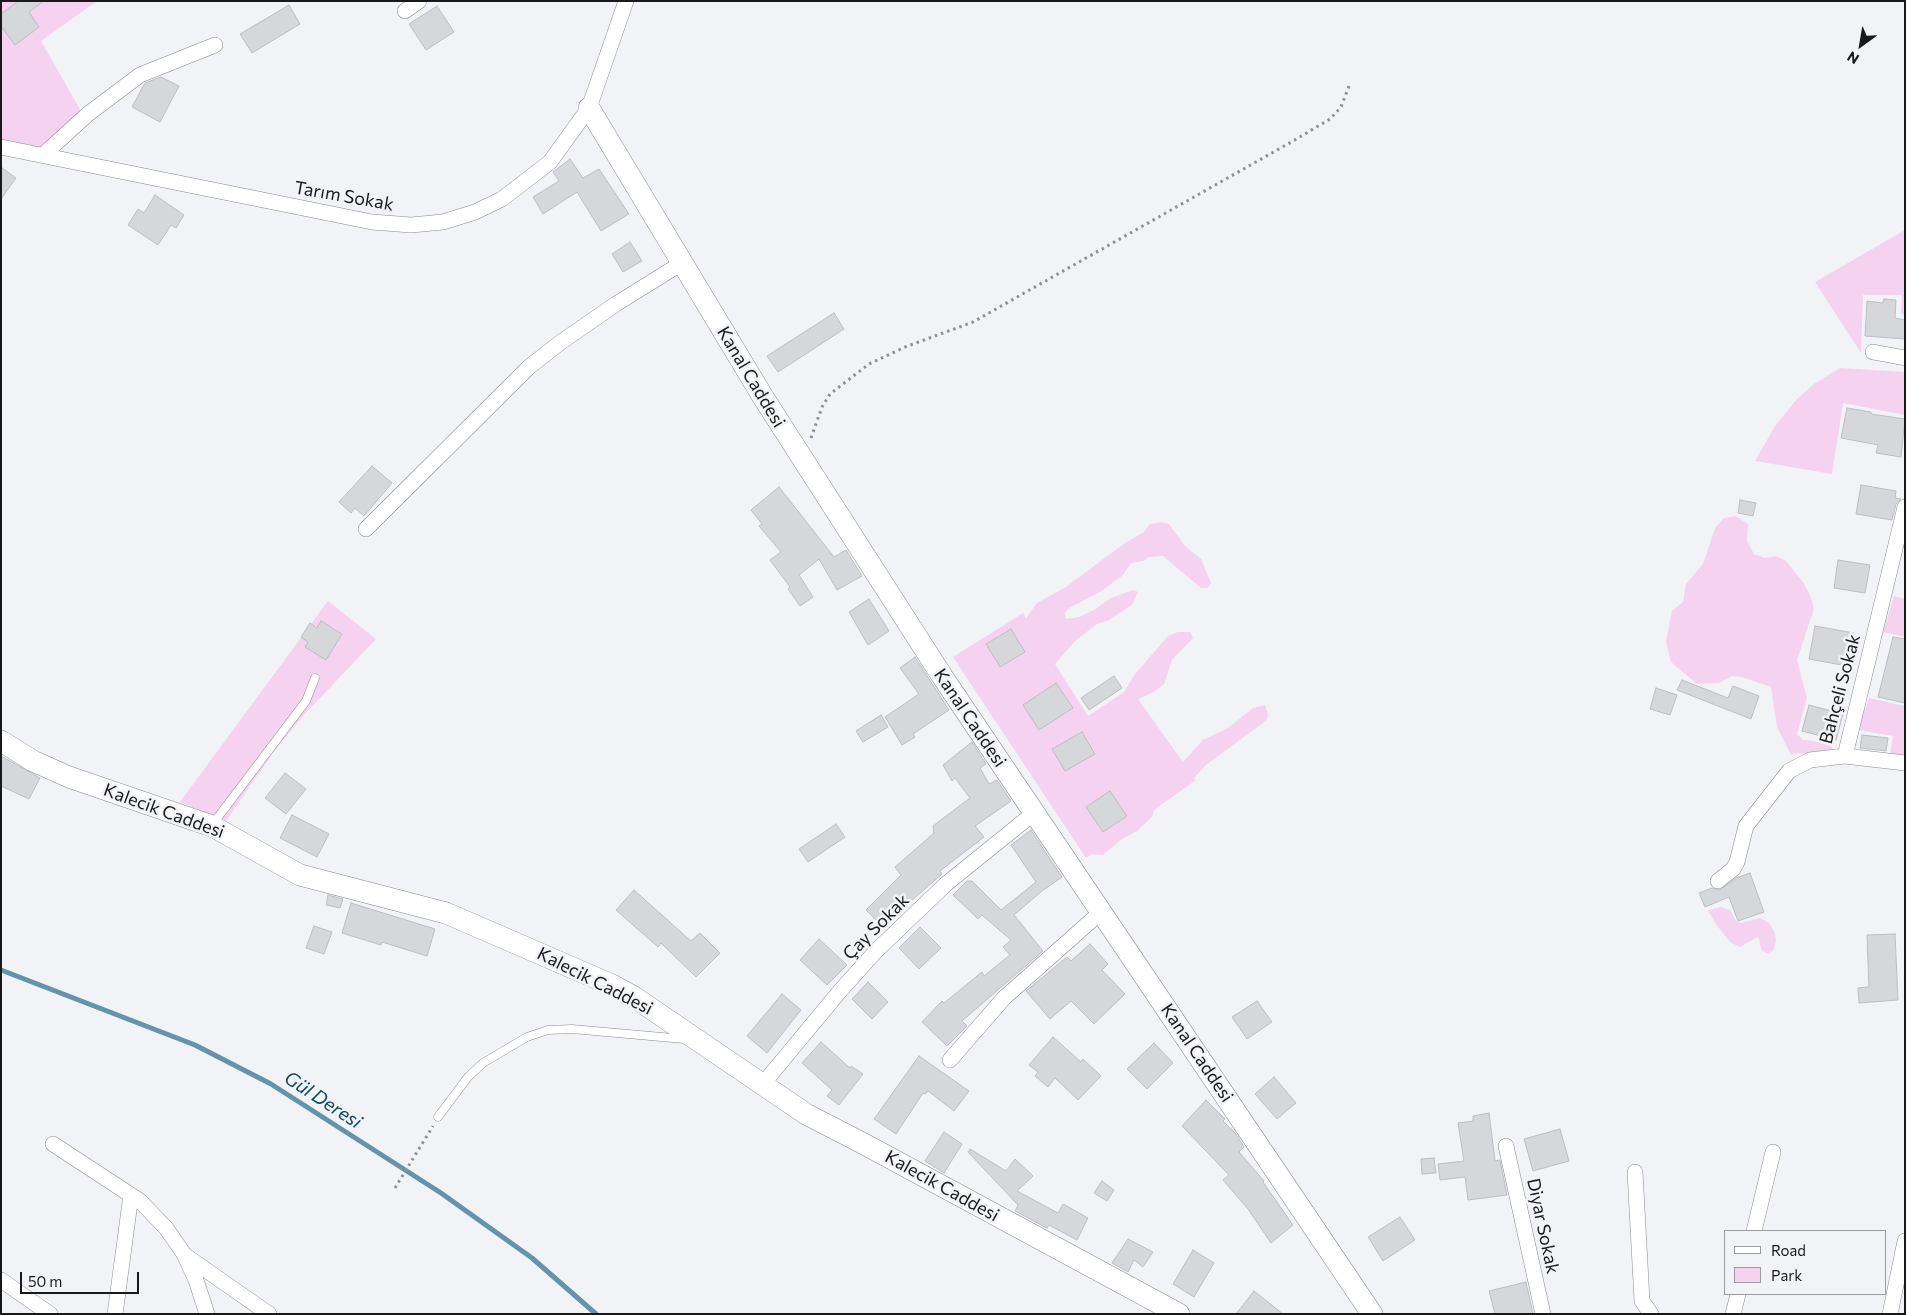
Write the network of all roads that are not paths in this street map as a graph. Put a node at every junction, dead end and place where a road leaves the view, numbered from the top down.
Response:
1 (419, 1) edge
2 (626, 1) edge
3 (405, 12) dead end
4 (215, 45) dead end
5 (589, 108) junction
6 (1, 147) edge
7 (43, 156) junction
8 (682, 263) junction
9 (1874, 352) dead end
10 (1905, 358) edge
11 (1905, 507) edge
12 (366, 529) dead end
13 (315, 678) dead end
14 (1, 741) edge
15 (1845, 756) junction
16 (1905, 763) edge
17 (1034, 812) junction
18 (212, 826) junction
19 (1718, 881) dead end
20 (1101, 912) junction
21 (698, 1040) junction
22 (950, 1060) dead end
23 (762, 1085) junction
24 (438, 1117) road end
25 (53, 1144) dead end
26 (1506, 1146) dead end
27 (1774, 1152) dead end
28 (1635, 1172) dead end
29 (131, 1195) junction
30 (1754, 1230) edge
31 (1905, 1241) edge
32 (184, 1254) junction
33 (1, 1280) edge
34 (1738, 1295) edge
35 (50, 1314) edge
36 (115, 1314) edge
37 (207, 1314) edge
38 (269, 1314) edge
39 (1178, 1314) edge
40 (1372, 1314) edge
41 (1543, 1314) edge
42 (1651, 1314) edge
43 (1733, 1314) edge
44 (1890, 1314) edge

1 - 3 street
2 - 5 street, Tarım Sokak
4 - 7 street
5 - 7 street, Tarım Sokak
5 - 8 street, Kanal Caddesi
6 - 7 street, Tarım Sokak
8 - 12 street
8 - 17 street, Kanal Caddesi
9 - 10 street
11 - 15 street, Bahçeli Sokak
13 - 18 lane
14 - 18 street, Kalecik Caddesi
15 - 16 street
15 - 19 street, Bahçeli Sokak
17 - 20 street, Kanal Caddesi
17 - 23 street, Çay Sokak
18 - 21 street, Kalecik Caddesi
20 - 22 street
20 - 40 street, Kanal Caddesi
21 - 23 street, Kalecik Caddesi
21 - 24 lane
23 - 39 street, Kalecik Caddesi
25 - 29 street
26 - 41 street, Diyar Sokak
27 - 30 street
28 - 42 street
29 - 32 street
29 - 36 street
31 - 44 street
32 - 37 street
32 - 38 street
33 - 35 street
34 - 43 street

